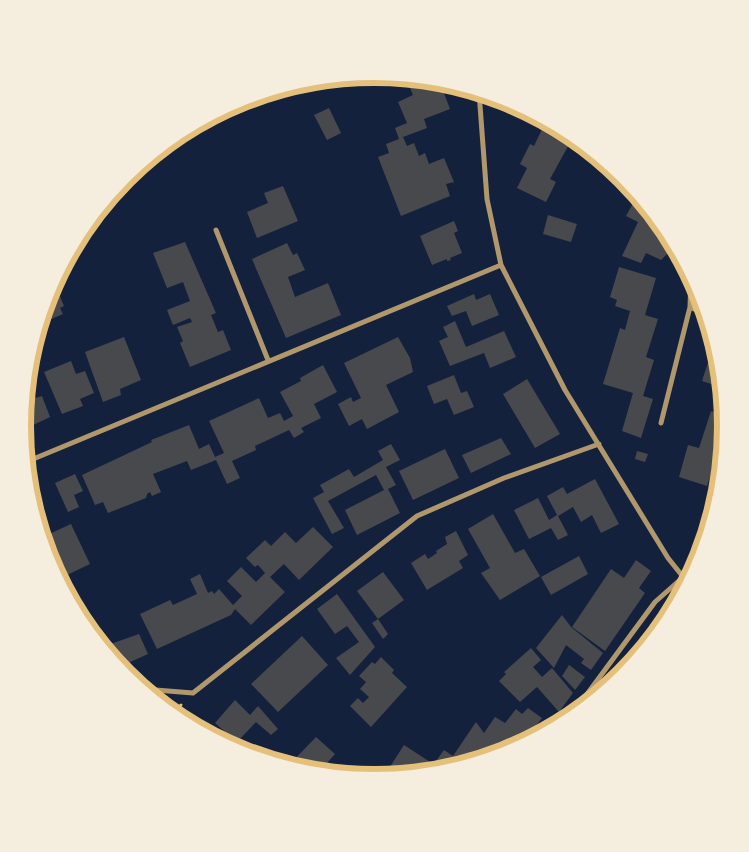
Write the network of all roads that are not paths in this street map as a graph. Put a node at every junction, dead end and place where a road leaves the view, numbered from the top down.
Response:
1 (480, 99) edge
2 (216, 230) dead end
3 (501, 265) junction
4 (690, 292) edge
5 (690, 307) junction
6 (698, 311) edge
7 (268, 360) junction
8 (661, 423) dead end
9 (599, 444) junction
10 (33, 459) edge
11 (682, 576) joint
12 (156, 690) edge
13 (586, 696) edge

1 - 3 street
2 - 7 street
3 - 7 street
3 - 9 street
4 - 5 street
5 - 6 street
5 - 8 street
7 - 10 street
9 - 11 street
9 - 12 street
11 - 13 street

